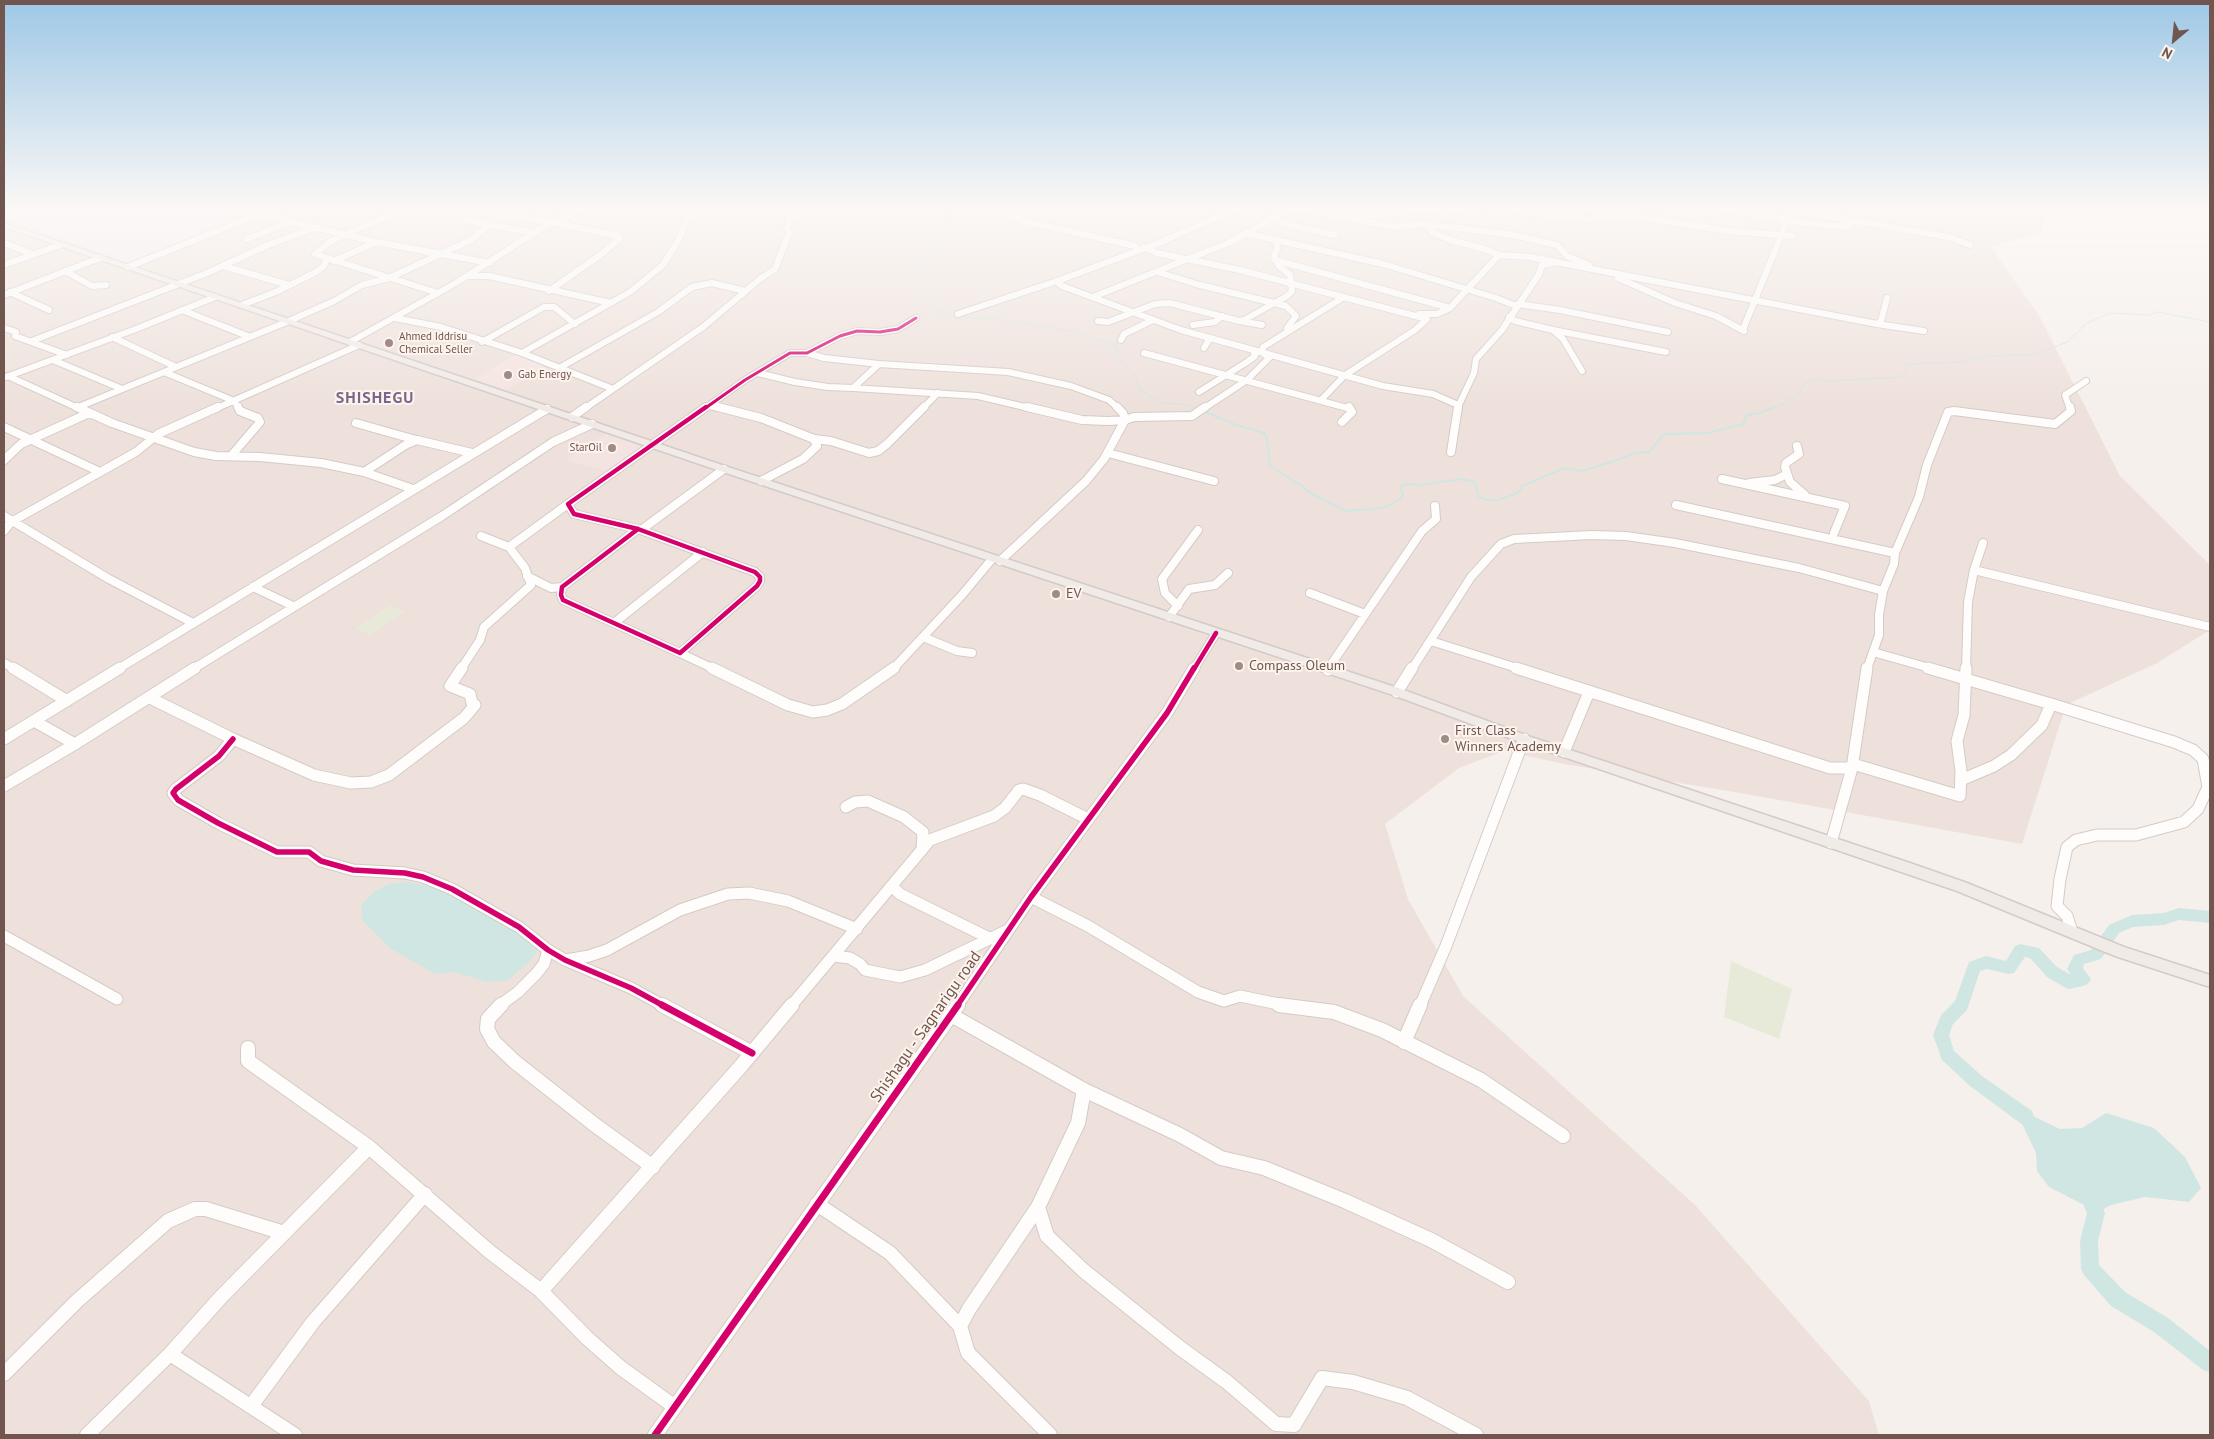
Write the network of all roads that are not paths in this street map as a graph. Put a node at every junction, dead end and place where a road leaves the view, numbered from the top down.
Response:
1 (59, 273) edge
2 (69, 273) edge
3 (145, 273) edge
4 (206, 273) edge
5 (246, 273) edge
6 (311, 273) edge
7 (375, 273) edge
8 (400, 273) edge
9 (471, 273) edge
10 (574, 273) edge
11 (654, 273) edge
12 (770, 273) edge
13 (1078, 273) edge
14 (1155, 273) edge
15 (1162, 273) edge
16 (1247, 273) edge
17 (1288, 273) edge
18 (1323, 273) edge
19 (1413, 273) edge
20 (1482, 273) edge
21 (1539, 273) edge
22 (1608, 273) joint
23 (1766, 273) edge
24 (466, 276) junction
25 (389, 278) junction
26 (1060, 280) junction
27 (1291, 283) junction
28 (6, 284) dead end
29 (106, 285) dead end
30 (178, 285) junction
31 (288, 286) junction
32 (1468, 290) junction
33 (549, 291) junction
34 (746, 291) junction
35 (10, 292) edge
36 (438, 293) junction
37 (215, 297) junction
38 (1093, 297) junction
39 (1344, 297) junction
40 (1887, 298) dead end
41 (1755, 301) junction
42 (611, 303) junction
43 (1273, 303) junction
44 (242, 305) junction
45 (1517, 305) junction
46 (1450, 308) junction
47 (49, 310) dead end
48 (182, 310) junction
49 (1131, 312) junction
50 (958, 314) dead end
51 (1418, 314) junction
52 (1222, 316) junction
53 (1509, 317) junction
54 (395, 318) junction
55 (916, 318) dead end
56 (1153, 320) junction
57 (289, 321) junction
58 (1098, 321) dead end
59 (1239, 321) junction
60 (575, 324) junction
61 (1193, 324) dead end
62 (1877, 324) junction
63 (1262, 325) dead end
64 (4, 328) edge
65 (1135, 328) junction
66 (1553, 330) junction
67 (1924, 331) dead end
68 (1287, 332) junction
69 (1668, 332) dead end
70 (112, 337) junction
71 (250, 337) junction
72 (1210, 338) junction
73 (1121, 340) dead end
74 (32, 341) junction
75 (482, 342) junction
76 (355, 343) junction
77 (1204, 348) dead end
78 (1260, 352) junction
79 (1666, 352) dead end
80 (807, 353) junction
81 (1144, 353) dead end
82 (67, 354) junction
83 (522, 354) junction
84 (53, 360) junction
85 (879, 364) junction
86 (176, 367) junction
87 (562, 367) junction
88 (1582, 371) dead end
89 (164, 372) junction
90 (758, 373) junction
91 (1345, 375) junction
92 (1224, 376) junction
93 (6, 377) edge
94 (1247, 380) junction
95 (2086, 381) dead end
96 (853, 388) junction
97 (613, 389) junction
98 (122, 390) junction
99 (1199, 392) dead end
100 (938, 394) junction
101 (1322, 399) junction
102 (234, 401) junction
103 (1458, 405) junction
104 (708, 406) junction
105 (76, 408) junction
106 (547, 409) junction
107 (89, 413) junction
108 (572, 417) junction
109 (1125, 420) junction
110 (1342, 422) dead end
111 (356, 423) dead end
112 (592, 424) junction
113 (4, 427) edge
114 (153, 437) junction
115 (814, 439) junction
116 (30, 440) junction
117 (417, 440) junction
118 (653, 444) junction
119 (1797, 446) dead end
120 (1451, 452) dead end
121 (472, 453) junction
122 (1108, 453) junction
123 (231, 456) junction
124 (4, 460) edge
125 (724, 469) junction
126 (100, 472) junction
127 (364, 472) junction
128 (1788, 474) junction
129 (1722, 479) dead end
130 (760, 481) junction
131 (1214, 481) dead end
132 (1743, 484) junction
133 (413, 489) junction
134 (1810, 497) junction
135 (568, 504) junction
136 (1676, 505) dead end
137 (1435, 506) dead end
138 (574, 514) junction
139 (552, 515) junction
140 (8, 519) edge
141 (640, 530) junction
142 (1198, 530) dead end
143 (4, 531) edge
144 (1834, 533) junction
145 (481, 536) dead end
146 (1824, 536) junction
147 (1846, 541) junction
148 (1983, 543) dead end
149 (509, 547) junction
150 (703, 552) junction
151 (1895, 553) junction
152 (996, 560) junction
153 (1974, 570) junction
154 (1228, 573) dead end
155 (527, 576) junction
156 (253, 587) junction
157 (562, 587) junction
158 (1883, 591) junction
159 (1310, 593) dead end
160 (293, 606) junction
161 (1178, 606) junction
162 (1365, 614) junction
163 (1169, 617) junction
164 (193, 623) junction
165 (614, 623) junction
166 (2210, 628) edge
167 (1216, 633) junction
168 (923, 637) junction
169 (1431, 641) junction
170 (972, 652) dead end
171 (1873, 652) junction
172 (680, 653) junction
173 (4, 663) edge
174 (1328, 670) junction
175 (1965, 678) junction
176 (1397, 692) junction
177 (1589, 692) junction
178 (150, 698) junction
179 (67, 700) junction
180 (2052, 704) junction
181 (34, 721) junction
182 (233, 739) junction
183 (1524, 739) junction
184 (4, 740) edge
185 (75, 744) junction
186 (1564, 752) junction
187 (1852, 766) junction
188 (1830, 768) junction
189 (1961, 780) junction
190 (1848, 781) junction
191 (4, 786) edge
192 (846, 807) dead end
193 (1088, 819) junction
194 (1831, 843) junction
195 (922, 850) junction
196 (893, 887) junction
197 (1031, 897) junction
198 (857, 929) junction
199 (1009, 930) junction
200 (2072, 932) junction
201 (4, 936) edge
202 (991, 938) junction
203 (548, 950) junction
204 (834, 956) junction
205 (565, 960) junction
206 (2210, 981) edge
207 (117, 999) dead end
208 (951, 1015) junction
209 (1404, 1042) junction
210 (248, 1048) dead end
211 (752, 1053) junction
212 (1084, 1090) junction
213 (1563, 1136) dead end
214 (370, 1147) junction
215 (653, 1167) junction
216 (425, 1194) junction
217 (817, 1204) junction
218 (1038, 1207) junction
219 (284, 1233) junction
220 (1508, 1282) dead end
221 (541, 1291) junction
222 (960, 1326) junction
223 (170, 1354) junction
224 (4, 1374) edge
225 (251, 1406) junction
226 (675, 1406) junction
227 (87, 1435) edge
228 (295, 1435) edge
229 (655, 1435) edge
230 (1050, 1435) edge
231 (1476, 1435) edge

1 - 35 street
2 - 29 street
3 - 30 main road
4 - 30 street
5 - 31 street
6 - 31 street
7 - 25 street
8 - 25 street
9 - 24 street
10 - 33 street
11 - 42 street
12 - 34 street
13 - 26 street
14 - 38 street
15 - 43 street
16 - 27 street
17 - 27 street
18 - 46 street
19 - 32 street
20 - 32 street
21 - 45 street
22 - 41 street
22 - 41 street
23 - 41 street
24 - 33 street
24 - 36 street
25 - 36 street
25 - 57 street
26 - 38 street
26 - 50 street
27 - 39 street
27 - 43 street
28 - 35 street
30 - 37 main road
30 - 74 street
31 - 44 street
32 - 45 street
32 - 46 street
33 - 42 street
34 - 87 street
34 - 97 street
35 - 47 street
36 - 54 street
37 - 44 main road
37 - 48 street
38 - 49 street
39 - 51 street
39 - 68 street
40 - 62 street
41 - 62 street
42 - 60 street
43 - 59 street
43 - 68 street
44 - 57 main road
45 - 53 street
45 - 69 street
46 - 51 street
48 - 70 street
48 - 71 street
49 - 52 street
49 - 56 street
49 - 58 street
49 - 65 street
51 - 91 street
52 - 59 street
52 - 61 street
53 - 66 street
53 - 103 street
54 - 75 street
54 - 76 street
55 - 80 street
56 - 65 street
56 - 72 street
57 - 71 street
57 - 76 main road
59 - 63 street
60 - 75 street
60 - 83 street
62 - 67 street
64 - 74 street
65 - 73 street
66 - 79 street
66 - 88 street
68 - 78 street
70 - 82 street
70 - 86 street
71 - 86 street
72 - 77 street
72 - 78 street
74 - 82 street
75 - 83 street
76 - 102 street
76 - 106 main road
78 - 91 street
78 - 92 street
78 - 94 street
80 - 85 street
80 - 90 street
81 - 92 street
82 - 84 street
83 - 87 street
84 - 93 street
84 - 98 street
85 - 96 street
85 - 109 street
86 - 89 street
87 - 97 street
89 - 98 street
89 - 102 street
90 - 96 street
90 - 104 street
91 - 101 street
91 - 103 street
92 - 94 street
92 - 99 street
93 - 105 street
94 - 101 street
94 - 109 street
95 - 151 street
96 - 100 street
97 - 108 street
98 - 105 street
100 - 109 street
100 - 115 street
101 - 110 street
102 - 114 street
102 - 123 street
103 - 120 street
104 - 115 street
104 - 118 street
105 - 107 street
106 - 108 main road
106 - 121 street
107 - 114 street
107 - 116 street
108 - 112 main road
109 - 122 street
111 - 117 street
112 - 118 main road
112 - 160 street
113 - 116 street
114 - 123 street
114 - 126 street
115 - 130 street
116 - 124 street
116 - 126 street
117 - 121 street
117 - 127 street
118 - 125 main road
118 - 135 street
119 - 128 street
121 - 133 street
122 - 131 street
122 - 152 street
123 - 127 street
125 - 130 main road
125 - 141 street
126 - 140 street
127 - 133 street
128 - 132 street
128 - 134 street
129 - 132 street
130 - 152 main road
132 - 134 street
133 - 156 street
134 - 144 street
135 - 138 street
135 - 139 street
136 - 146 street
137 - 162 street
138 - 139 street
138 - 141 street
139 - 149 street
140 - 143 street
140 - 164 street
141 - 150 street
141 - 157 street
142 - 161 street
144 - 146 street
144 - 147 street
145 - 149 street
146 - 147 street
147 - 151 street
148 - 153 street
149 - 155 street
150 - 165 street
150 - 172 street
151 - 158 street
152 - 163 main road
152 - 168 street
153 - 166 street
153 - 175 street
154 - 161 street
155 - 157 street
155 - 182 street
156 - 160 street
156 - 164 street
157 - 165 street
158 - 169 street
158 - 171 street
159 - 162 street
160 - 178 street
161 - 163 street
162 - 174 street
163 - 167 main road
164 - 179 street
165 - 172 street
167 - 174 main road
167 - 193 street, Shishagu - Sagnarigu road
168 - 170 street
168 - 172 street
169 - 176 street
169 - 177 street
171 - 175 street
171 - 187 street
173 - 179 street
174 - 176 main road
175 - 180 street
175 - 189 street
176 - 183 main road
177 - 186 street
177 - 188 street
178 - 182 street
178 - 185 street
179 - 181 street
180 - 189 street
180 - 200 street
181 - 184 street
181 - 185 street
182 - 203 street
183 - 186 main road
183 - 209 street
185 - 191 street
186 - 194 main road
187 - 188 street
187 - 189 street
187 - 190 street
188 - 190 street
190 - 194 street
192 - 195 street
193 - 195 street
193 - 197 street, Shishagu - Sagnarigu road
194 - 200 main road
195 - 196 street
196 - 198 street
196 - 202 street
197 - 199 street, Shishagu - Sagnarigu road
197 - 209 street
198 - 204 street
198 - 205 street
199 - 202 street
199 - 208 street, Shishagu - Sagnarigu road
200 - 206 main road
201 - 207 street
202 - 204 street
203 - 205 street
203 - 215 street
204 - 211 street
205 - 211 street
208 - 212 street
208 - 217 street, Shishagu - Sagnarigu road
209 - 213 street
210 - 214 street
211 - 215 street
212 - 218 street
212 - 220 street
214 - 216 street
214 - 219 street
215 - 221 street
216 - 221 street
216 - 225 street
217 - 222 street
217 - 226 street, Shishagu - Sagnarigu road
218 - 222 street
218 - 231 street
219 - 223 street
219 - 224 street
221 - 226 street
222 - 230 street
223 - 225 street
223 - 227 street
225 - 228 street
226 - 229 street, Shishagu - Sagnarigu road

